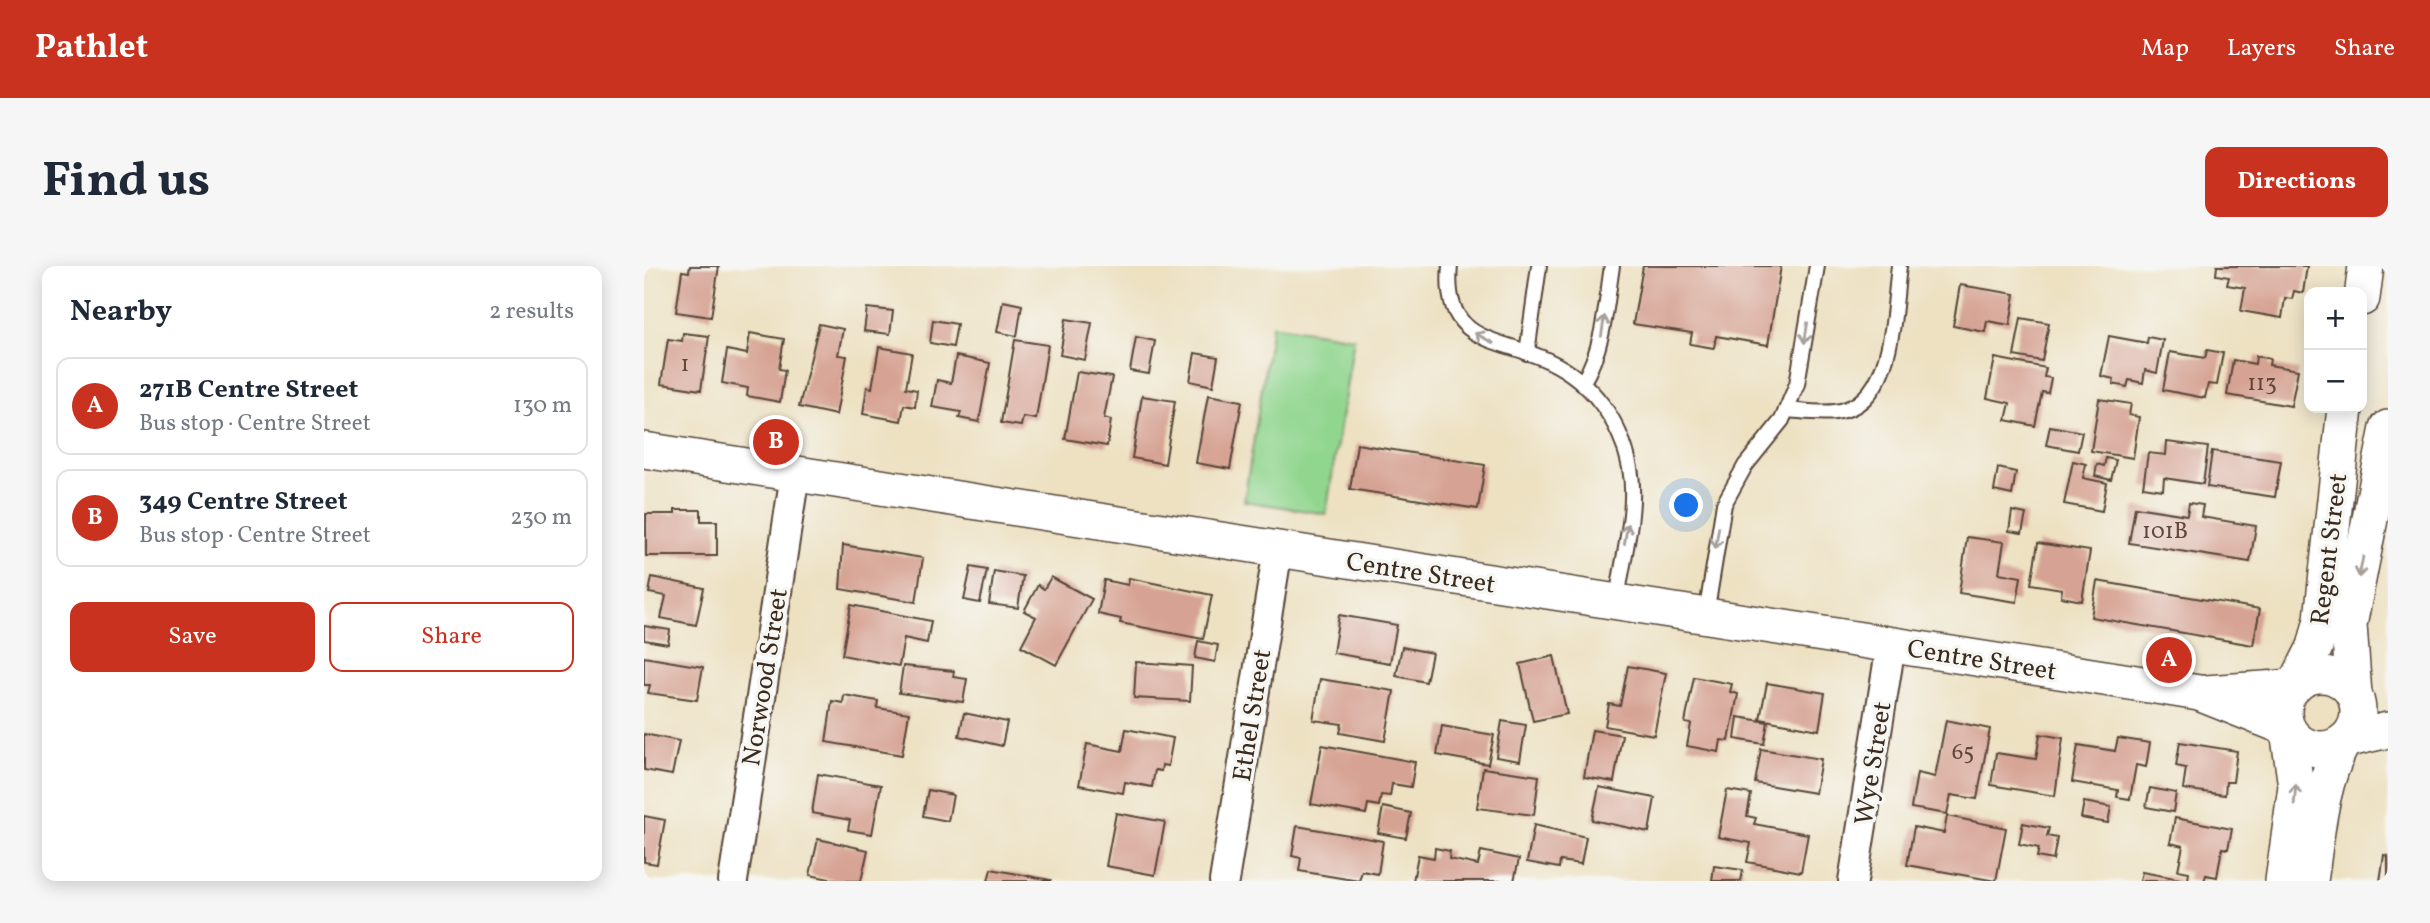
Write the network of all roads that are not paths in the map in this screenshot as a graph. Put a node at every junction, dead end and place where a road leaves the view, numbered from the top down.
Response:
1 (1450, 266) edge
2 (1539, 266) edge
3 (1612, 266) edge
4 (1817, 266) edge
5 (1899, 266) edge
6 (2367, 266) edge
7 (2364, 287) edge
8 (1527, 353) junction
9 (1583, 382) junction
10 (1787, 410) junction
11 (2344, 413) edge
12 (2388, 428) edge
13 (644, 450) edge
14 (795, 474) junction
15 (1278, 549) junction
16 (1616, 602) junction
17 (1706, 615) junction
18 (1891, 645) junction
19 (2294, 686) junction
20 (2199, 693) junction
21 (2354, 696) junction
22 (2388, 710) edge
23 (2288, 729) junction
24 (2388, 730) edge
25 (2344, 741) junction
26 (733, 881) edge
27 (1224, 881) edge
28 (1853, 881) edge
29 (2283, 881) edge
30 (2310, 881) edge

8 -> 1 lane
2 - 8 lane
9 -> 3 lane
4 -> 10 lane
5 - 10 lane
6 - 7 street
8 - 9 lane
16 -> 9 lane
10 -> 17 lane
11 - 19 street, Regent Street
12 -> 21 street, Regent Street
13 - 14 street, Centre Street
14 - 15 street, Centre Street
14 - 26 street, Norwood Street
15 - 16 street, Centre Street
15 - 27 street, Ethel Street
16 - 17 street, Centre Street
17 - 18 street, Centre Street
18 - 20 street, Centre Street
18 - 28 street, Wye Street
19 - 20 street, Centre Street
19 - 21 street
19 - 23 street
20 - 23 street, Centre Street
21 - 22 street
21 - 25 street
23 - 25 street
29 -> 23 street
24 - 25 street
25 - 30 street

